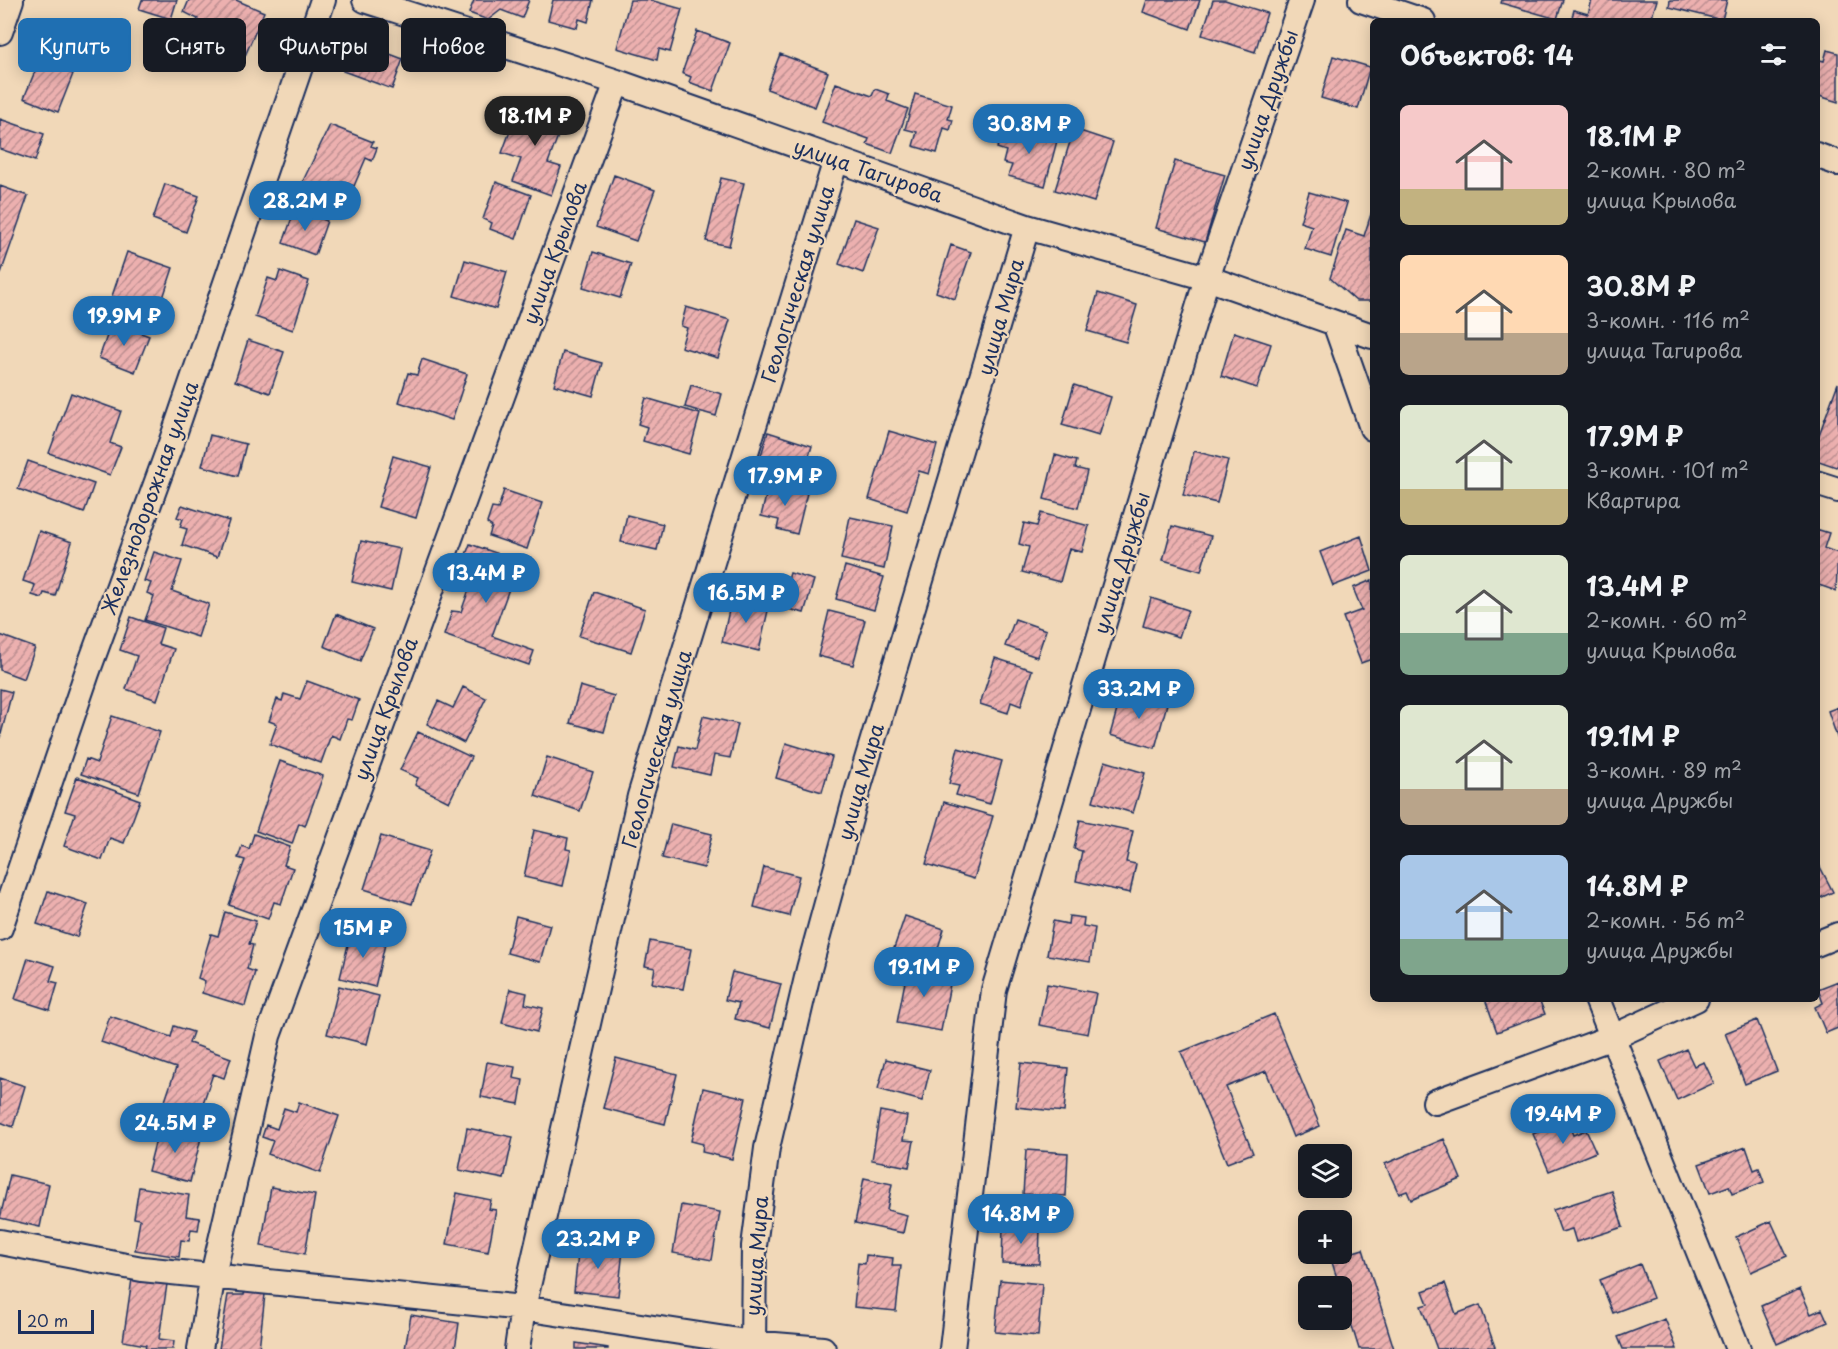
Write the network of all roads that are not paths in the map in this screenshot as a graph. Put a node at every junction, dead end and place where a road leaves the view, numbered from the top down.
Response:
1 (11, 0) edge
2 (322, 0) edge
3 (365, 0) edge
4 (1302, 0) edge
5 (1361, 0) edge
6 (1414, 18) edge
7 (0, 32) edge
8 (617, 82) junction
9 (1820, 156) edge
10 (836, 160) junction
11 (1838, 163) edge
12 (1028, 227) junction
13 (1207, 278) junction
14 (1335, 323) junction
15 (1370, 335) edge
16 (1370, 422) edge
17 (1820, 484) edge
18 (1838, 490) edge
19 (0, 928) edge
20 (1838, 935) edge
21 (1820, 942) edge
22 (1598, 1002) edge
23 (1689, 1002) edge
24 (1613, 1036) junction
25 (1435, 1102) dead end
26 (0, 1242) edge
27 (213, 1275) junction
28 (523, 1308) junction
29 (753, 1346) edge
30 (200, 1349) edge
31 (517, 1349) edge
32 (823, 1349) edge
33 (952, 1349) edge
34 (1738, 1349) edge

1 - 7 street
2 - 19 street, Железнодорожная улица
3 - 8 street, улица Тагирова
4 - 13 street, улица Дружбы
5 - 6 street
8 - 10 street, улица Тагирова
8 - 27 street, улица Крылова
9 - 11 street
10 - 12 street, улица Тагирова
10 - 28 street, Геологическая улица
12 - 13 street, улица Тагирова
12 - 29 street, улица Мира
13 - 14 street, улица Тагирова
13 - 33 street, улица Дружбы
14 - 15 street, улица Тагирова
14 - 16 street
17 - 18 street
20 - 21 street
22 - 24 street
23 - 24 street
24 - 25 street
24 - 34 street
26 - 27 street
27 - 28 street
27 - 30 street, улица Крылова
28 - 29 street
28 - 31 street, Геологическая улица
29 - 32 street

